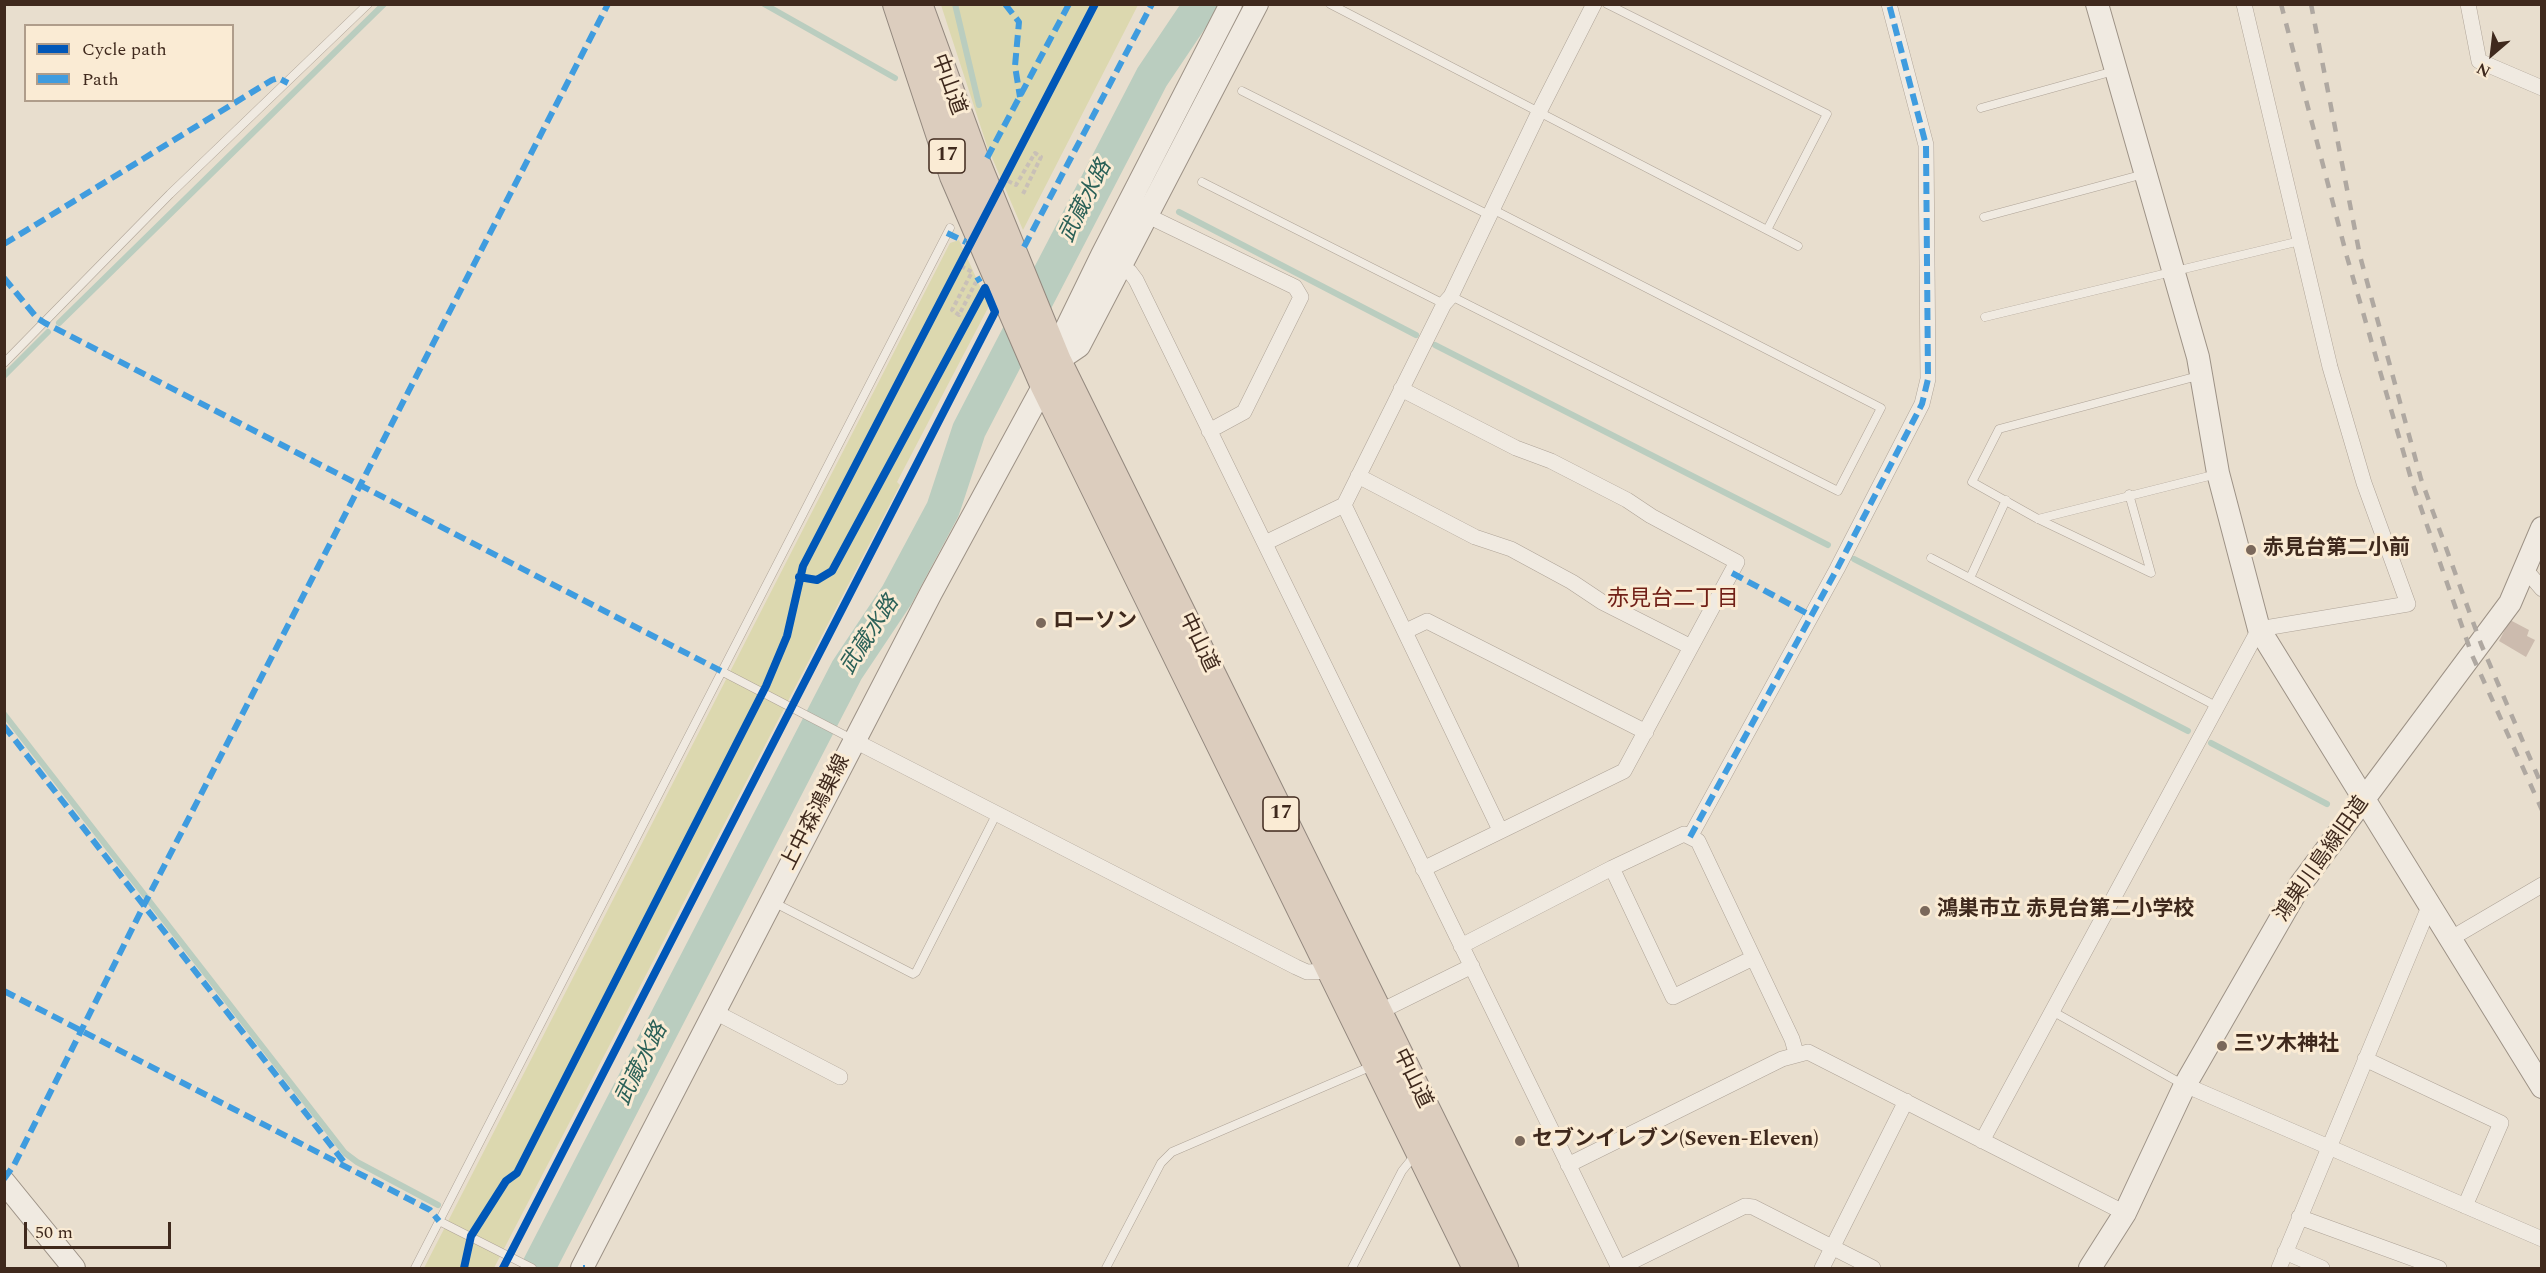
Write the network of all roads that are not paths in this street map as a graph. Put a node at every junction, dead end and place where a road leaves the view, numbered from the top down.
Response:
1 (368, 4) edge
2 (897, 4) edge
3 (918, 4) edge
4 (1232, 4) edge
5 (1257, 4) edge
6 (1330, 4) edge
7 (1594, 4) edge
8 (1607, 4) edge
9 (1889, 4) edge
10 (2097, 4) edge
11 (2244, 4) edge
12 (2468, 4) edge
13 (2116, 71) junction
14 (2541, 88) edge
15 (1242, 91) dead end
16 (1981, 108) dead end
17 (1539, 112) junction
18 (2145, 173) junction
19 (1202, 182) dead end
20 (1492, 213) junction
21 (1146, 215) junction
22 (1983, 217) dead end
23 (950, 228) dead end
24 (1767, 230) junction
25 (2300, 240) junction
26 (1798, 246) dead end
27 (1112, 260) junction
28 (2174, 272) junction
29 (1015, 290) junction
30 (1448, 300) junction
31 (1985, 317) dead end
32 (1045, 360) junction
33 (4, 363) edge
34 (2203, 375) junction
35 (1401, 388) junction
36 (1209, 431) junction
37 (2218, 473) junction
38 (1358, 476) junction
39 (2129, 494) junction
40 (2006, 500) junction
41 (1344, 505) junction
42 (2038, 519) junction
43 (2541, 528) edge
44 (1266, 543) junction
45 (1931, 558) dead end
46 (2533, 568) edge
47 (1970, 578) junction
48 (2541, 589) edge
49 (2259, 629) junction
50 (1406, 631) junction
51 (1691, 647) junction
52 (721, 671) junction
53 (2218, 706) junction
54 (1646, 732) junction
55 (847, 737) junction
56 (2363, 801) junction
57 (997, 813) junction
58 (1500, 830) junction
59 (1690, 837) junction
60 (1612, 868) junction
61 (1424, 869) junction
62 (2541, 885) edge
63 (772, 902) junction
64 (2429, 907) junction
65 (2450, 939) junction
66 (1461, 946) junction
67 (1753, 958) junction
68 (1472, 966) junction
69 (1331, 971) junction
70 (2052, 1011) junction
71 (715, 1012) junction
72 (1379, 1012) junction
73 (1796, 1053) junction
74 (2365, 1059) junction
75 (1377, 1064) junction
76 (840, 1077) dead end
77 (2185, 1085) junction
78 (2541, 1087) edge
79 (1906, 1101) junction
80 (1982, 1141) junction
81 (2327, 1147) junction
82 (1419, 1152) junction
83 (1568, 1165) junction
84 (4, 1182) edge
85 (2465, 1206) junction
86 (2125, 1213) junction
87 (2299, 1217) junction
88 (439, 1221) junction
89 (2541, 1239) edge
90 (1832, 1248) junction
91 (2285, 1252) junction
92 (1619, 1268) edge
93 (74, 1269) edge
94 (415, 1269) edge
95 (532, 1269) edge
96 (582, 1269) edge
97 (1106, 1269) edge
98 (1352, 1269) edge
99 (1478, 1269) edge
100 (1504, 1269) edge
101 (1822, 1269) edge
102 (1873, 1269) edge
103 (2090, 1269) edge
104 (2278, 1269) edge
105 (2322, 1269) edge
106 (2439, 1269) edge

1 - 33 lane
2 - 29 highway, 中山道 / 17
3 - 29 highway, 中山道 / 17
4 - 27 street
5 - 21 street
6 - 17 lane
7 - 17 street
8 - 24 lane
9 - 59 street
10 - 13 street
11 - 25 street
12 - 14 street
13 - 16 lane
13 - 18 street
15 - 20 lane
17 - 20 street
17 - 24 lane
18 - 22 lane
18 - 28 street
19 - 30 lane
20 - 30 street
20 - 30 lane
21 - 27 street
21 - 36 street
23 - 52 lane
24 - 26 lane
25 - 28 lane
25 - 49 street
27 - 32 street, 上中森鴻巣線
27 - 36 street
28 - 31 lane
28 - 34 street
29 - 32 highway, 中山道 / 17
30 - 35 street
32 - 55 street, 上中森鴻巣線
32 - 69 highway, 中山道 / 17
32 - 72 highway, 中山道 / 17
34 - 37 street
34 - 40 lane
35 - 38 street
35 - 51 street
36 - 44 street
37 - 39 lane
37 - 49 street
38 - 41 street
38 - 51 street
39 - 42 lane
39 - 42 lane
40 - 42 lane
40 - 47 lane
41 - 44 street
41 - 50 street
43 - 46 street, 鴻巣川島線旧道
44 - 61 street
45 - 47 lane
46 - 48 street
46 - 56 street, 鴻巣川島線旧道
47 - 53 lane
49 - 53 street
49 - 56 street
50 - 54 street
50 - 58 street
51 - 54 street
52 - 55 lane
52 - 88 lane
53 - 70 street
54 - 58 street
55 - 57 street
55 - 63 street, 上中森鴻巣線
56 - 64 street
56 - 77 street, 鴻巣川島線旧道
57 - 63 lane
57 - 69 street
58 - 61 street
59 - 60 street
59 - 67 street
60 - 66 street
60 - 67 street
61 - 66 street
62 - 65 street
63 - 71 street, 上中森鴻巣線
64 - 65 street
64 - 74 street
65 - 78 street
66 - 68 street
67 - 73 street
68 - 72 street
68 - 83 street
69 - 75 highway, 中山道 / 17
70 - 77 lane
70 - 80 street
71 - 76 street
71 - 96 street, 上中森鴻巣線
72 - 100 highway, 中山道 / 17
73 - 79 street
73 - 83 street
74 - 81 street
74 - 85 street
75 - 82 highway, 中山道 / 17
75 - 97 lane
77 - 81 street
77 - 86 street, 鴻巣川島線旧道
79 - 80 street
79 - 90 street
80 - 86 street
81 - 85 street
81 - 87 street
82 - 98 lane
82 - 99 highway, 中山道 / 17
83 - 92 street
84 - 93 street
85 - 89 street
86 - 103 street, 鴻巣川島線旧道
87 - 91 street
87 - 106 street
88 - 94 lane
88 - 95 lane
90 - 92 street
90 - 101 street
90 - 102 street
91 - 104 street
91 - 105 street

